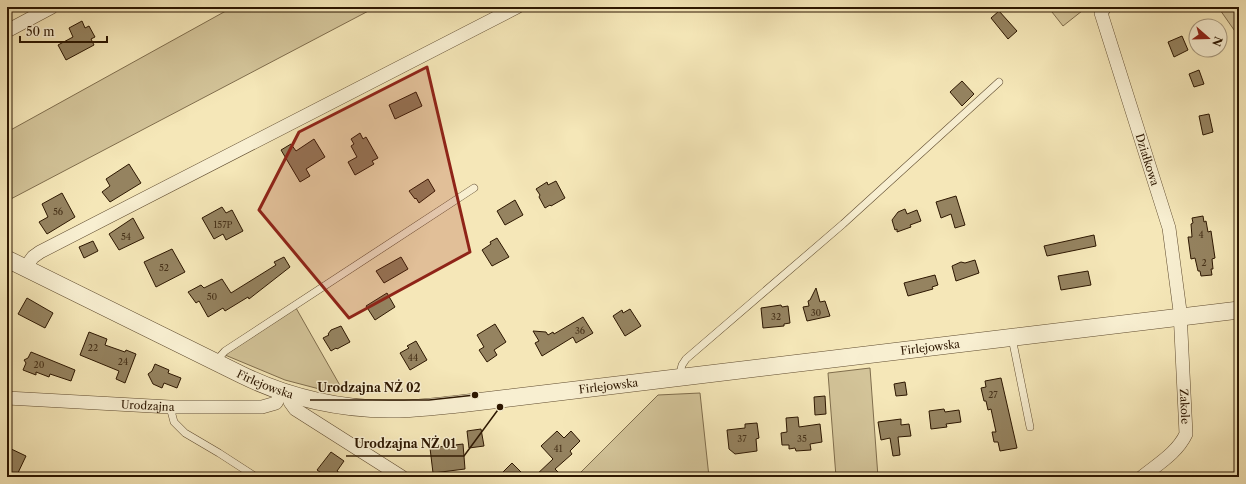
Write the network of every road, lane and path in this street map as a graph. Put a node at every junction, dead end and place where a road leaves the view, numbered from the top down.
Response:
1 (52, 7) edge
2 (517, 7) edge
3 (1105, 7) edge
4 (7, 31) edge
5 (999, 82) dead end
6 (474, 188) dead end
7 (7, 259) edge
8 (25, 268) junction
9 (1239, 310) edge
10 (1180, 317) junction
11 (1012, 338) junction
12 (215, 362) junction
13 (679, 378) junction
14 (286, 393) junction
15 (7, 398) edge
16 (170, 407) junction
17 (1030, 427) dead end
18 (256, 477) edge
19 (402, 477) edge
20 (1142, 477) edge

1 - 4 street
2 - 8 street
3 - 10 street, Działkowa
5 - 13 lane
6 - 12 lane
7 - 8 street, Firlejowska
8 - 12 street, Firlejowska
9 - 10 street, Firlejowska
10 - 11 street, Firlejowska
10 - 20 street, Zakole
11 - 13 street, Firlejowska
11 - 17 lane
12 - 14 street, Firlejowska
13 - 14 street, Firlejowska
14 - 16 street, Urodzajna
14 - 19 street
15 - 16 street, Urodzajna
16 - 18 lane

